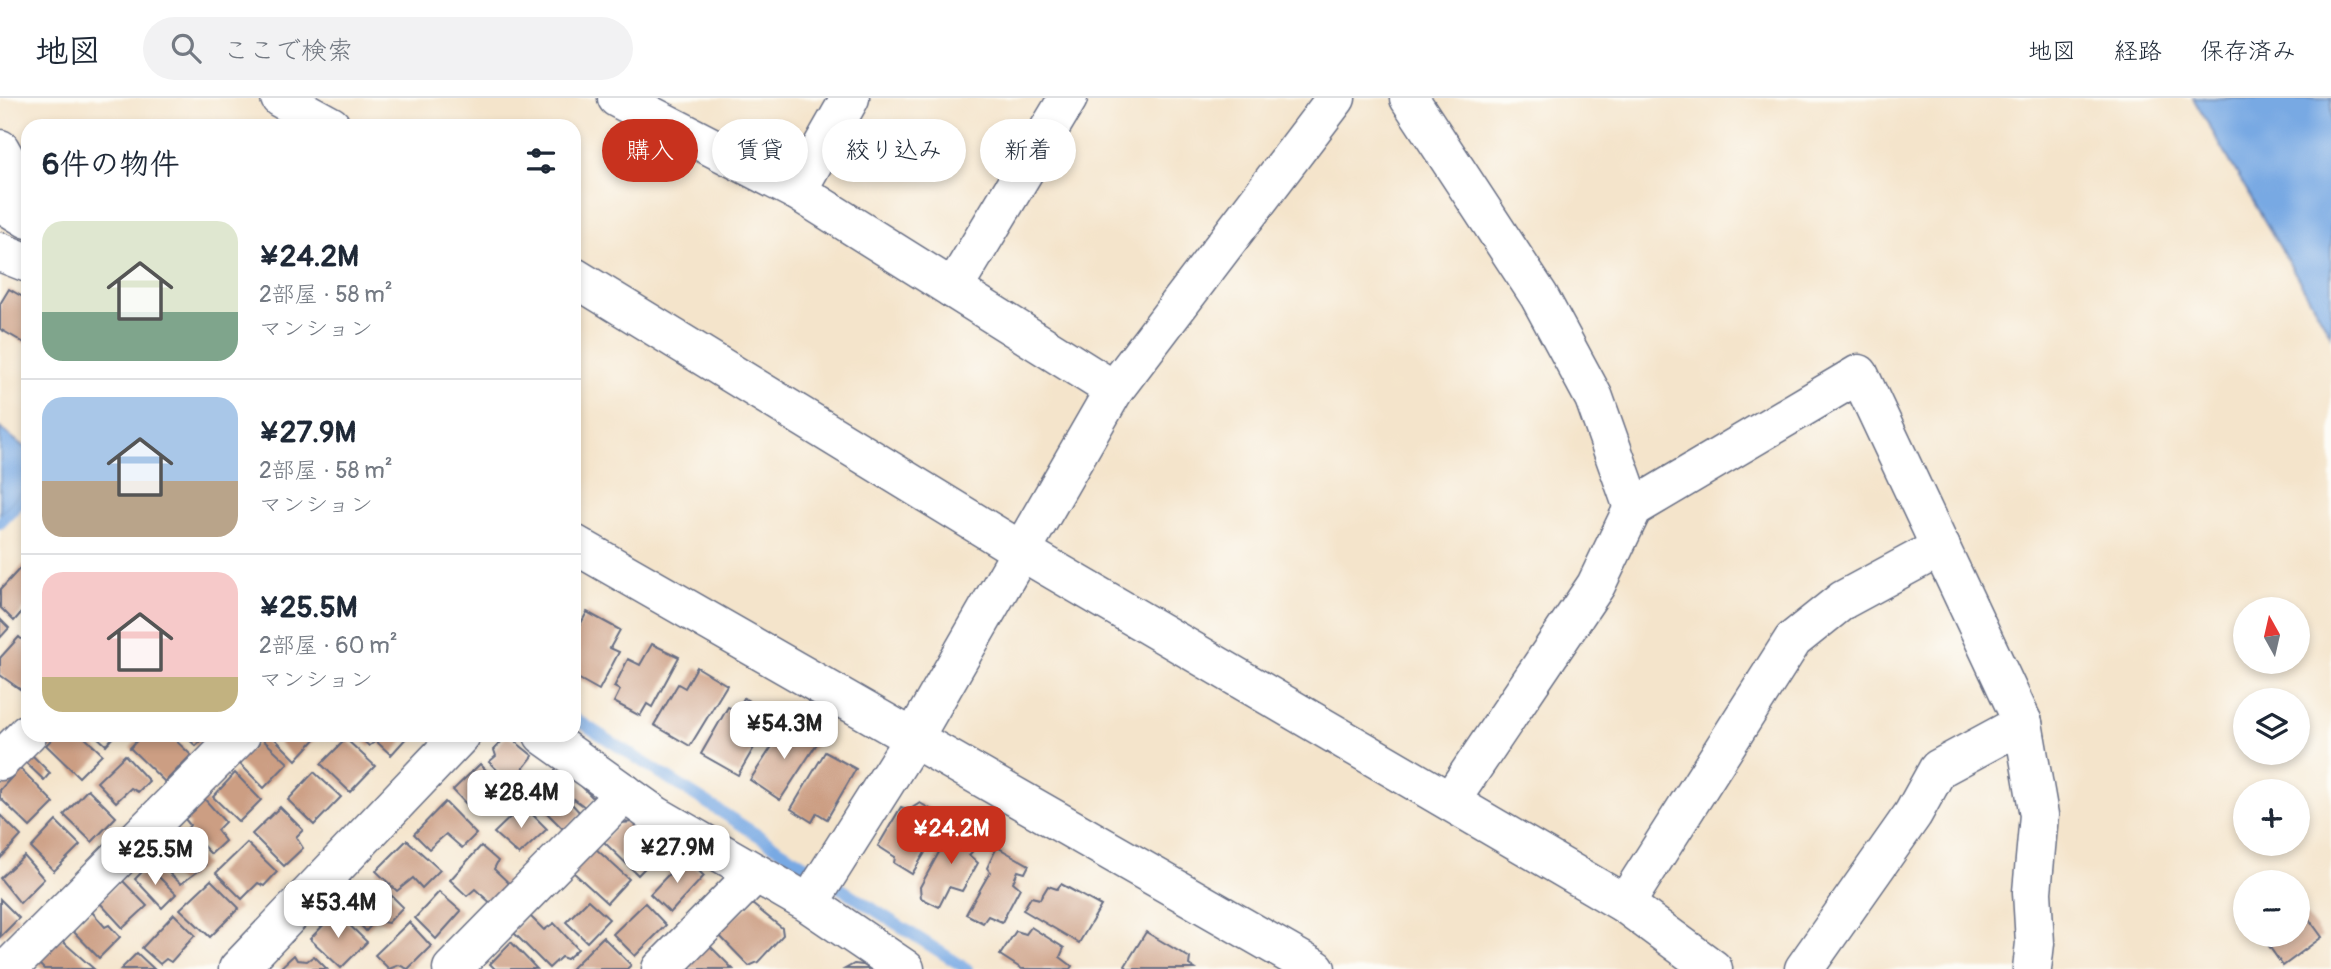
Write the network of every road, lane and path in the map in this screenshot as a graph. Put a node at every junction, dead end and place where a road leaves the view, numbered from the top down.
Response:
1 (280, 98) edge
2 (345, 98) edge
3 (617, 98) edge
4 (850, 98) edge
5 (1068, 98) edge
6 (1336, 98) edge
7 (1409, 98) edge
8 (318, 119) edge
9 (334, 119) edge
10 (0, 149) edge
11 (21, 178) edge
12 (797, 191) junction
13 (0, 202) edge
14 (21, 215) edge
15 (0, 252) edge
16 (21, 261) edge
17 (581, 281) edge
18 (953, 289) junction
19 (1114, 390) junction
20 (1633, 508) junction
21 (1941, 547) junction
22 (1023, 552) junction
23 (583, 556) edge
24 (2023, 723) junction
25 (913, 739) junction
26 (21, 740) edge
27 (235, 742) edge
28 (454, 742) edge
29 (553, 742) edge
30 (0, 761) edge
31 (625, 793) junction
32 (1451, 800) junction
33 (756, 873) junction
34 (820, 886) dead end
35 (1625, 904) junction
36 (8, 969) edge
37 (238, 969) edge
38 (452, 969) edge
39 (662, 969) edge
40 (905, 969) edge
41 (1316, 969) edge
42 (1713, 969) edge
43 (1804, 969) edge
44 (2032, 969) edge

1 - 8 street
2 - 9 street
3 - 12 street
4 - 12 street
5 - 18 street
6 - 19 street
7 - 20 street
10 - 11 street
12 - 18 street
13 - 14 street
15 - 16 street
17 - 22 street
18 - 19 street
19 - 22 street
20 - 21 street
20 - 32 street
21 - 24 street
21 - 35 street
22 - 25 street
22 - 32 street
23 - 25 street
24 - 43 street
24 - 44 street
25 - 34 street
25 - 41 street
26 - 30 street
27 - 36 street
28 - 37 street
29 - 31 street
31 - 33 street
31 - 38 street
32 - 35 street
33 - 39 street
33 - 40 street
35 - 42 street

